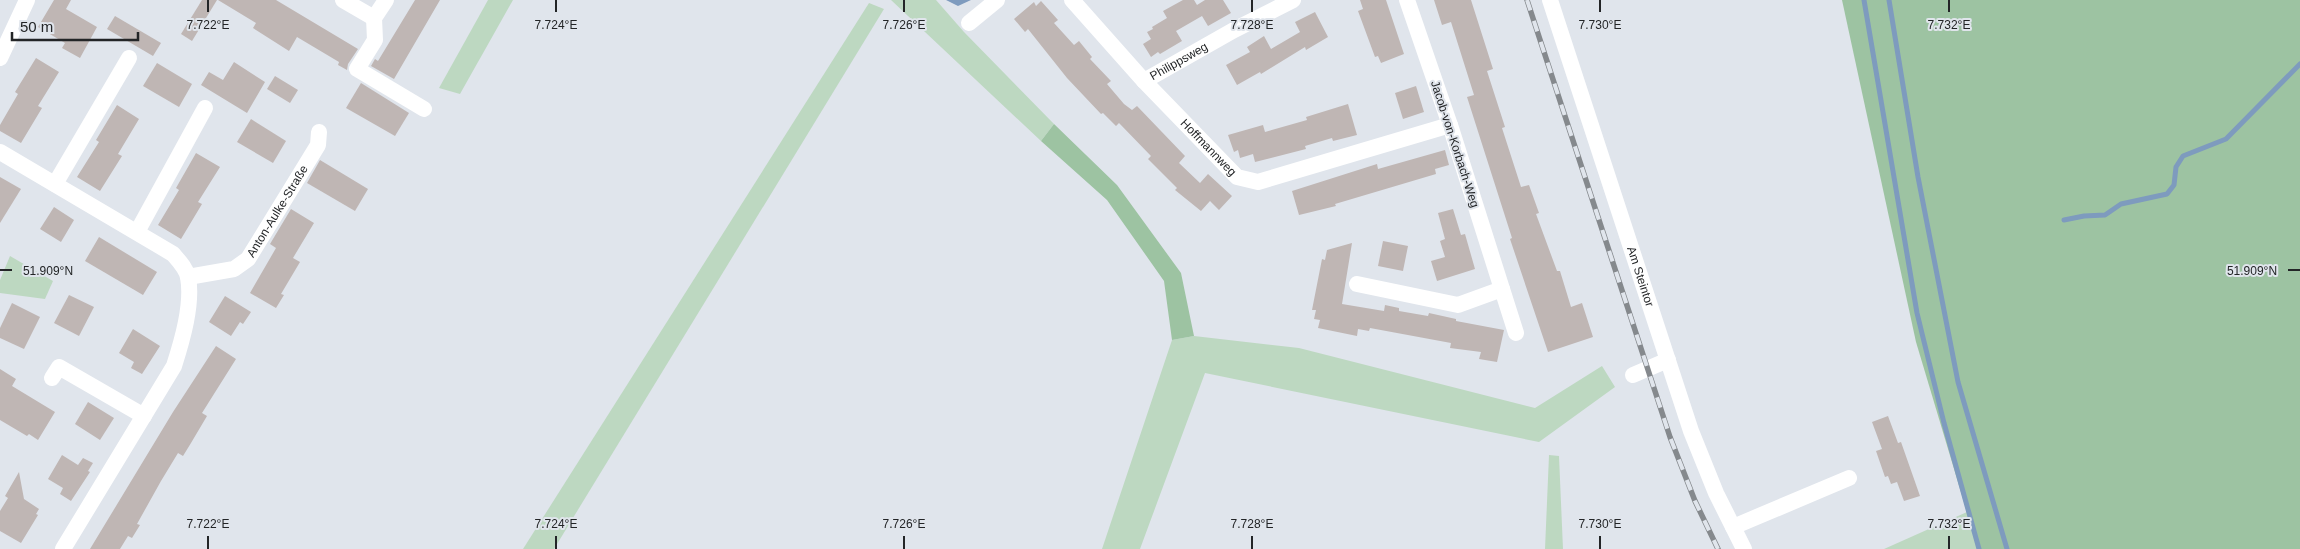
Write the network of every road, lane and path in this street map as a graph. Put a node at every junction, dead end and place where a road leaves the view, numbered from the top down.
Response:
1 (27, 0) edge
2 (343, 0) edge
3 (386, 0) edge
4 (997, 0) edge
5 (1072, 0) edge
6 (1293, 0) edge
7 (1407, 0) edge
8 (1550, 0) edge
9 (374, 18) junction
10 (969, 23) dead end
11 (0, 58) edge
12 (129, 58) dead end
13 (1144, 81) junction
14 (205, 108) dead end
15 (424, 108) dead end
16 (1450, 125) junction
17 (319, 132) dead end
18 (0, 152) edge
19 (55, 184) junction
20 (137, 232) junction
21 (188, 278) junction
22 (1357, 284) dead end
23 (1502, 289) junction
24 (1516, 333) dead end
25 (1668, 360) junction
26 (1633, 375) dead end
27 (52, 378) dead end
28 (144, 416) junction
29 (1850, 478) dead end
30 (1733, 527) junction
31 (63, 549) edge
32 (1744, 549) edge

1 - 11 street
2 - 9 street
3 - 9 street
4 - 10 street
5 - 13 street, Hoffmannweg
6 - 13 street, Philippsweg
7 - 16 street, Jacob-von-Korbach-Weg
8 - 25 street, Am Steintor
9 - 15 street
12 - 19 street
13 - 16 street, Hoffmannweg
14 - 20 street
16 - 23 street, Jacob-von-Korbach-Weg
17 - 21 street, Anton-Aulke-Straße
18 - 19 street
19 - 20 street
20 - 21 street
21 - 28 street
22 - 23 street
23 - 24 street, Jacob-von-Korbach-Weg
25 - 26 street
25 - 30 street, Am Steintor
27 - 28 street
28 - 31 street
29 - 30 street
30 - 32 street, Am Steintor

